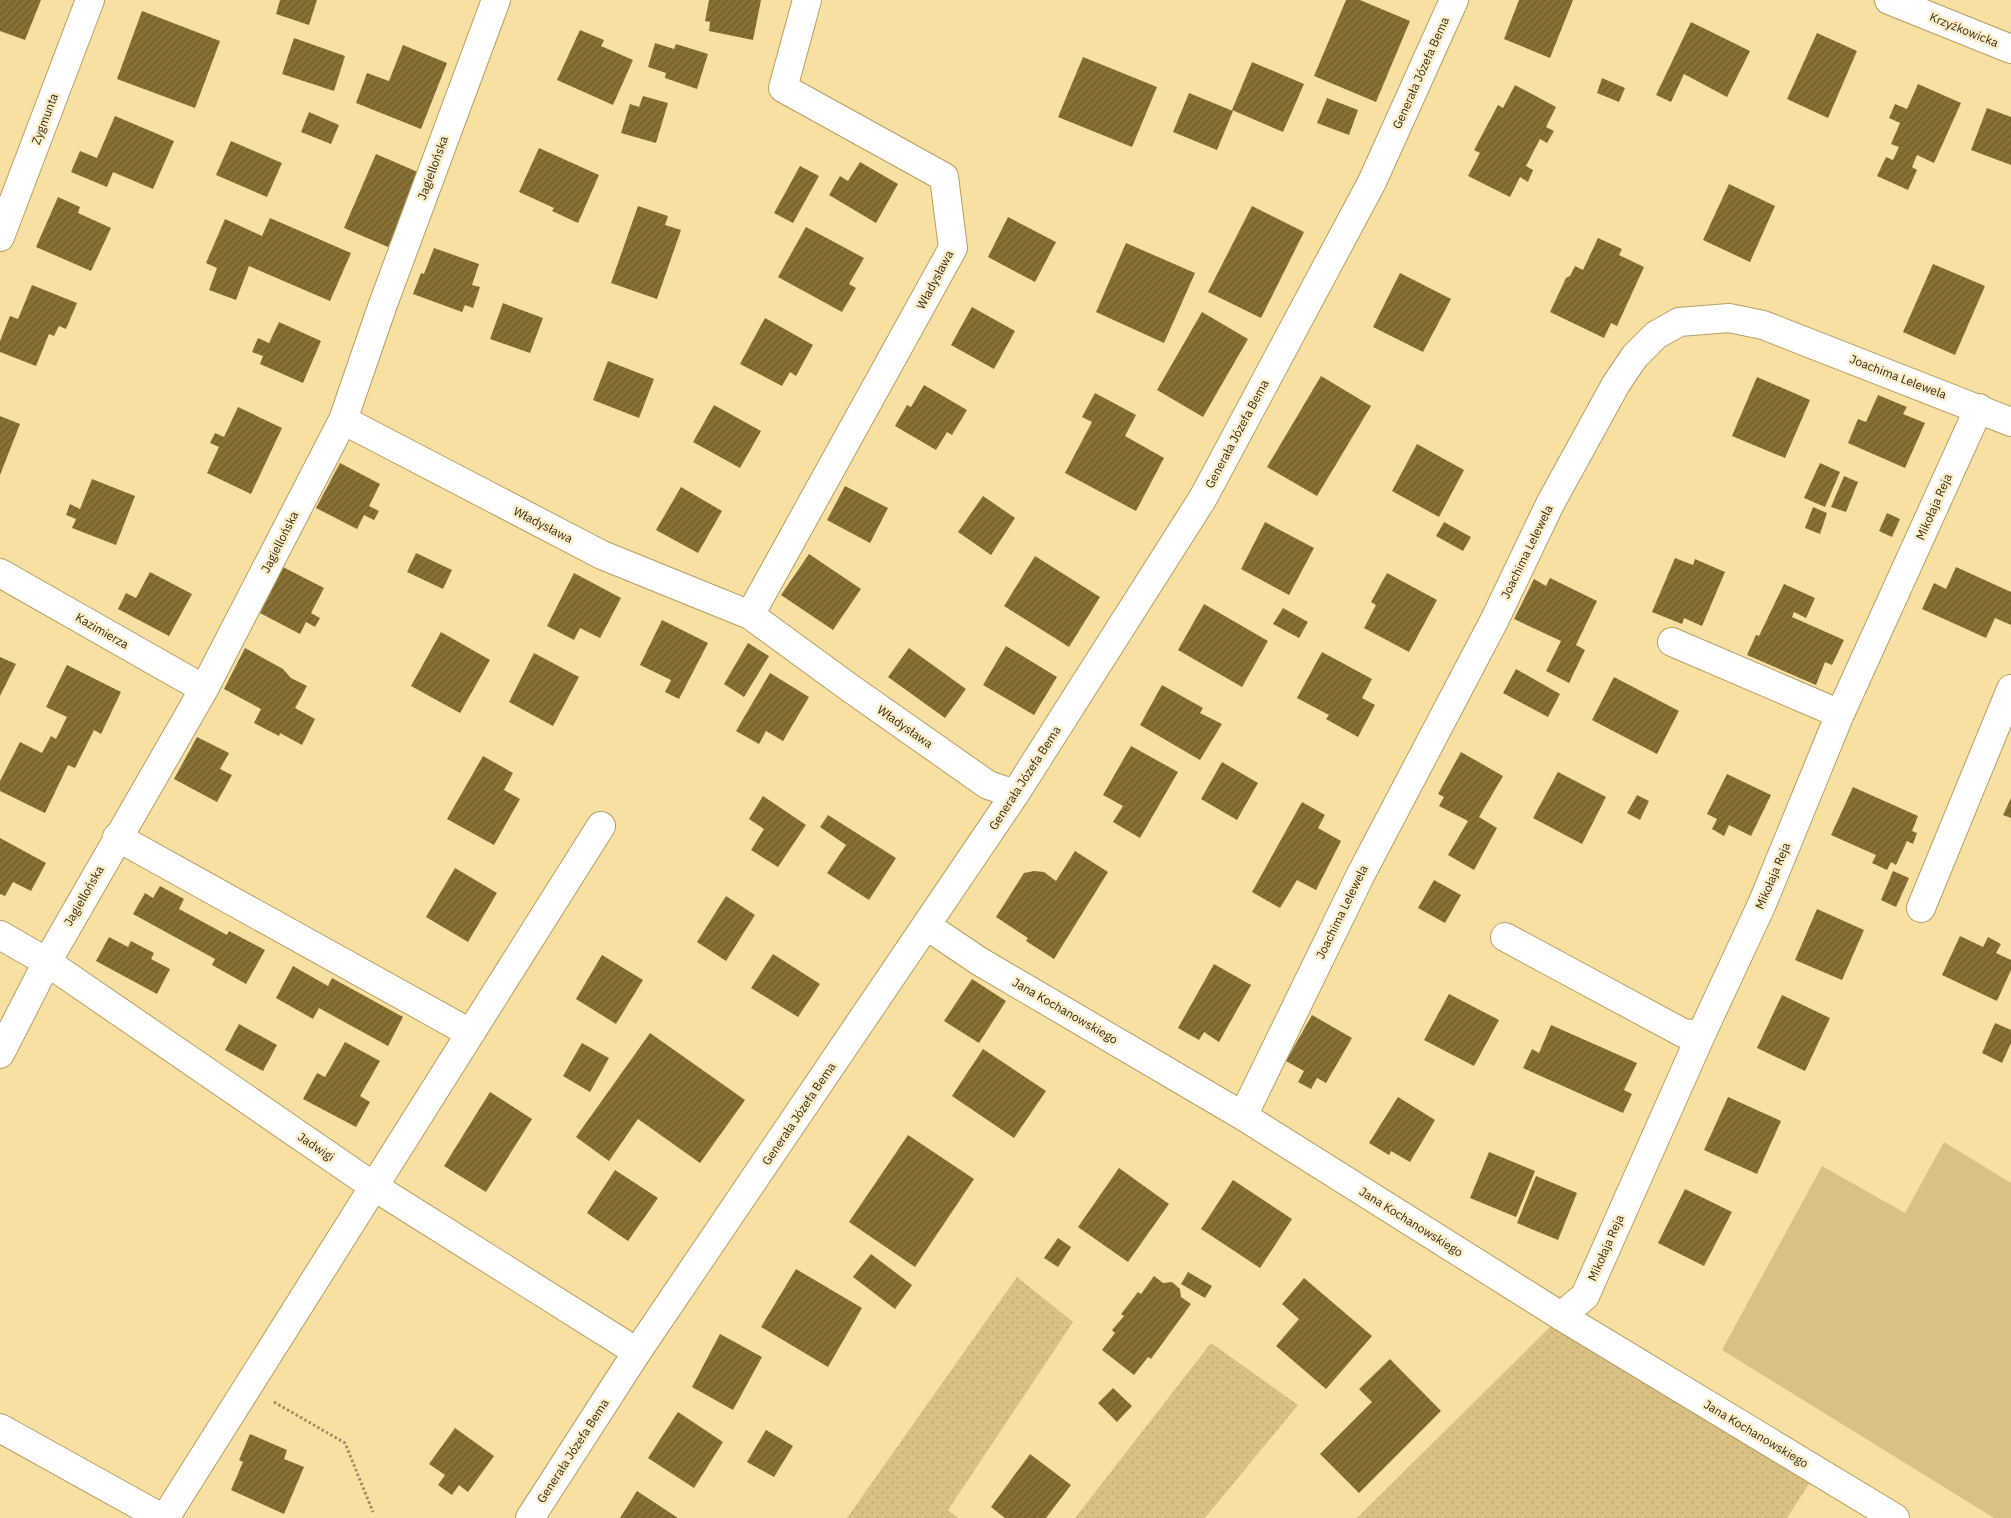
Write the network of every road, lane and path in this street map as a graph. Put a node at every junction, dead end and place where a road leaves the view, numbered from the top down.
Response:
1 (90, 0) edge
2 (496, 0) edge
3 (807, 0) edge
4 (1454, 0) edge
5 (1889, 0) edge
6 (2011, 49) edge
7 (0, 237) edge
8 (1979, 408) junction
9 (343, 420) junction
10 (2011, 422) edge
11 (0, 573) edge
12 (750, 615) junction
13 (1672, 642) dead end
14 (204, 689) junction
15 (2011, 689) edge
16 (1840, 714) junction
17 (1016, 794) junction
18 (601, 826) dead end
19 (117, 837) junction
20 (1921, 908) dead end
21 (927, 926) junction
22 (0, 935) edge
23 (1505, 937) dead end
24 (47, 962) junction
25 (470, 1033) junction
26 (1701, 1035) junction
27 (0, 1054) edge
28 (1243, 1116) junction
29 (373, 1186) junction
30 (1561, 1316) junction
31 (637, 1352) junction
32 (248, 1387) junction
33 (0, 1428) edge
34 (373, 1512) dead end
35 (164, 1518) edge
36 (530, 1518) edge
37 (1895, 1518) edge

1 - 7 street, Zygmunta
2 - 9 street, Jagiellońska
3 - 12 street, Władysława
4 - 17 street, Generała Józefa Bema
5 - 6 street, Krzyżkowicka
8 - 10 street, Joachima Lelewela
8 - 16 street, Mikołaja Reja
8 - 28 street, Joachima Lelewela
9 - 12 street, Władysława
9 - 14 street, Jagiellońska
11 - 14 street, Kazimierza
12 - 17 street, Władysława
13 - 16 street
14 - 19 street, Jagiellońska
15 - 20 street
16 - 26 street, Mikołaja Reja
17 - 21 street, Generała Józefa Bema
18 - 25 street
19 - 24 street, Jagiellońska
19 - 25 street
21 - 28 street, Jana Kochanowskiego
21 - 31 street, Generała Józefa Bema
22 - 24 street, Jadwigi
23 - 26 street
24 - 27 street, Jagiellońska
24 - 29 street, Jadwigi
25 - 29 street
26 - 30 street, Mikołaja Reja
28 - 30 street, Jana Kochanowskiego
29 - 31 street, Jadwigi
29 - 32 street
30 - 37 street, Jana Kochanowskiego
31 - 36 street, Generała Józefa Bema
32 - 34 path
32 - 35 street
33 - 35 street

